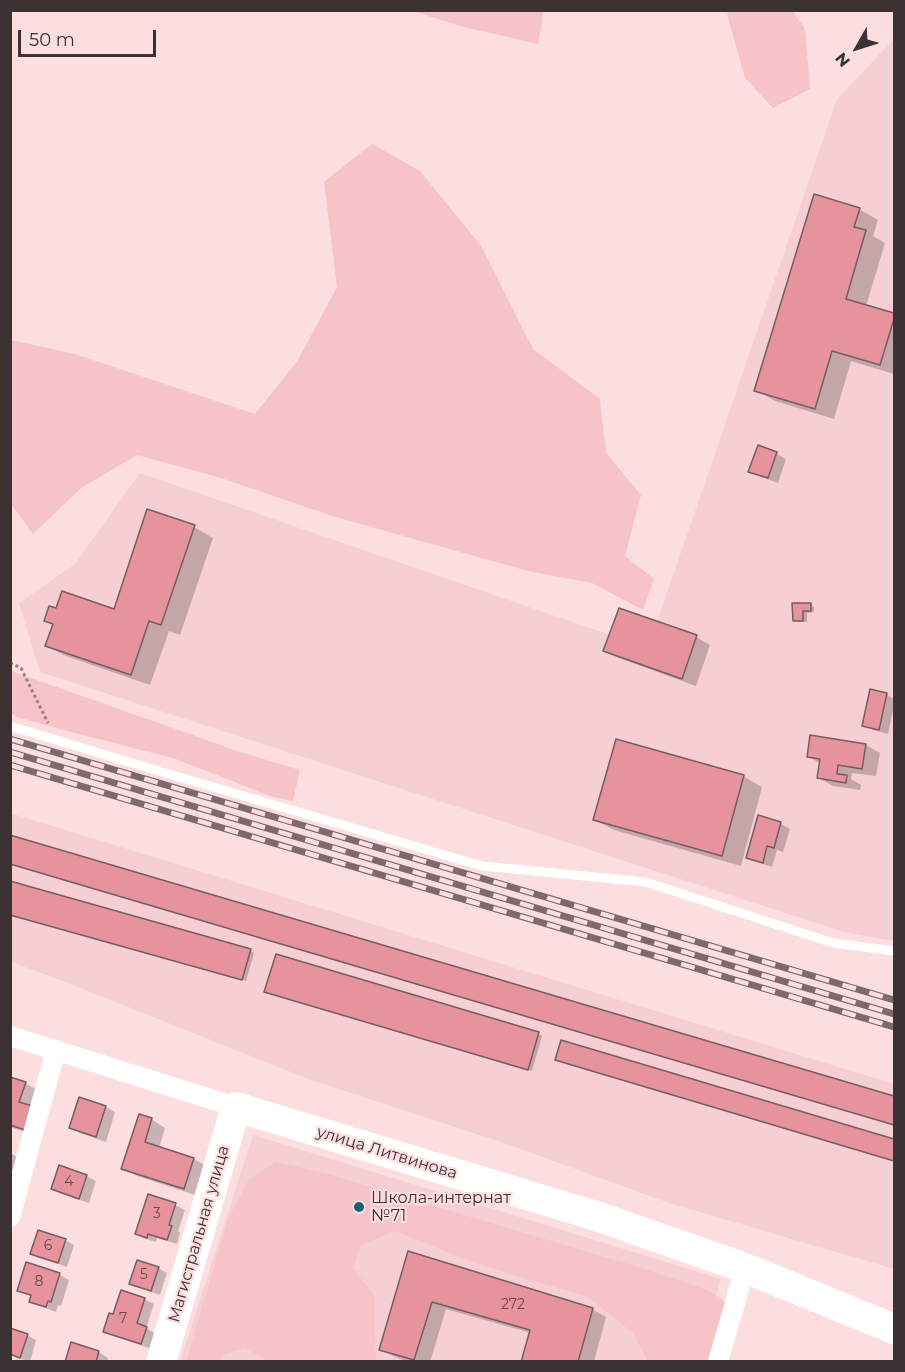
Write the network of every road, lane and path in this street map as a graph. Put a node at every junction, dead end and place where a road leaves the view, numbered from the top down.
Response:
1 (10, 663) edge
2 (10, 726) edge
3 (56, 740) junction
4 (894, 951) edge
5 (10, 1036) edge
6 (56, 1050) junction
7 (236, 1107) junction
8 (10, 1217) edge
9 (745, 1268) junction
10 (894, 1329) edge
11 (161, 1362) edge
12 (718, 1362) edge

1 - 3 path
2 - 3 lane
3 - 4 lane
5 - 6 street, улица Литвинова
6 - 7 street, улица Литвинова
6 - 8 street
7 - 9 main road, улица Литвинова
7 - 11 main road, Магистральная улица
9 - 10 main road, улица Литвинова
9 - 12 street

